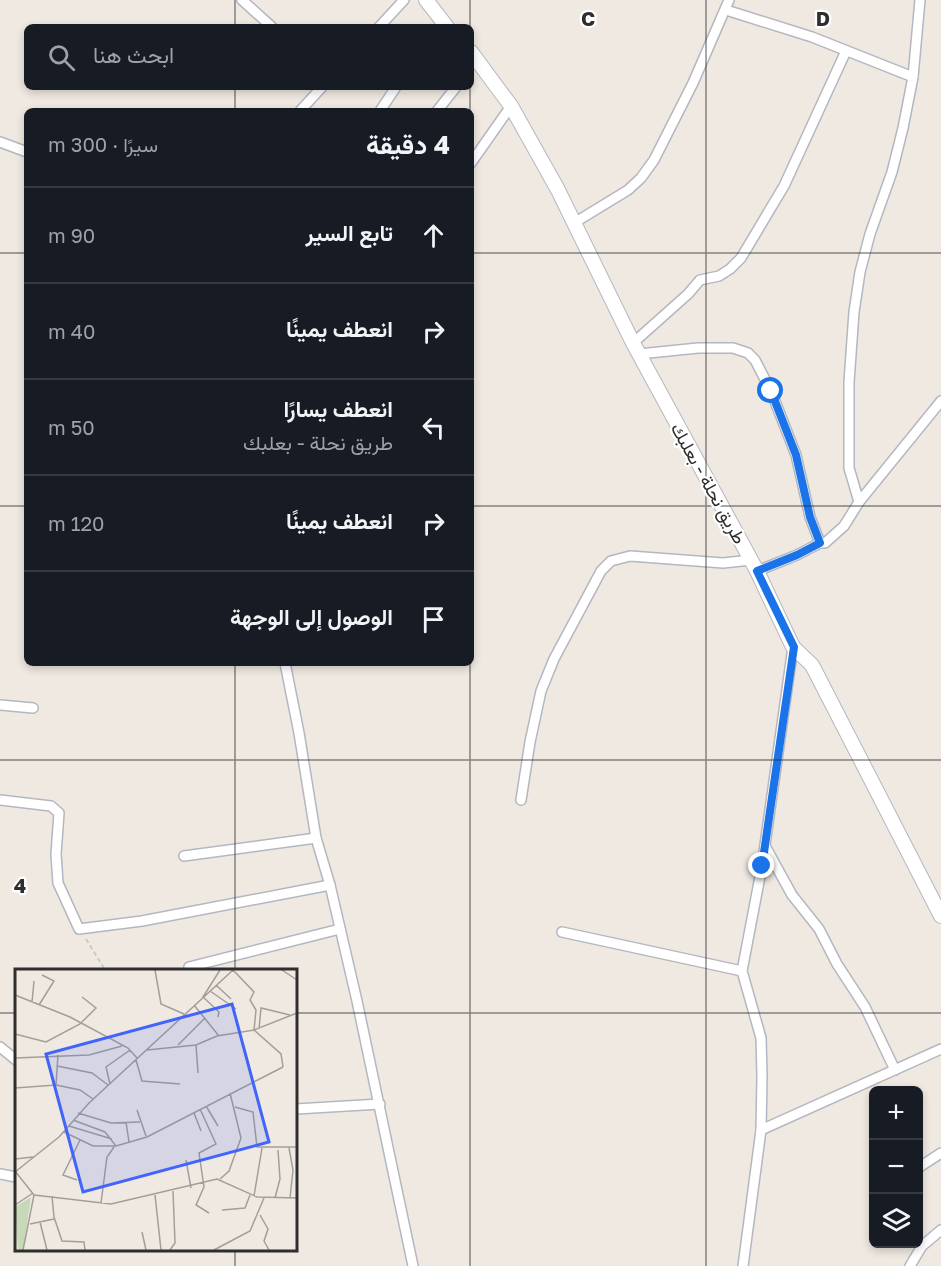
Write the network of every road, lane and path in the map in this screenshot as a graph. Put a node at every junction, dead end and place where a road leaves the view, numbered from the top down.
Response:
1 (242, 0) edge
2 (404, 0) edge
3 (426, 0) edge
4 (729, 0) edge
5 (920, 0) edge
6 (726, 10) junction
7 (269, 24) edge
8 (382, 24) edge
9 (444, 24) edge
10 (846, 51) junction
11 (474, 61) edge
12 (913, 77) junction
13 (319, 90) edge
14 (394, 90) edge
15 (454, 90) edge
16 (511, 106) junction
17 (303, 108) edge
18 (382, 108) edge
19 (439, 108) edge
20 (0, 142) edge
21 (24, 151) edge
22 (474, 160) edge
23 (574, 223) junction
24 (636, 349) junction
25 (941, 401) edge
26 (859, 502) junction
27 (820, 543) junction
28 (754, 565) junction
29 (794, 647) junction
30 (286, 666) edge
31 (0, 705) edge
32 (33, 708) dead end
33 (0, 800) edge
34 (521, 800) dead end
35 (315, 838) junction
36 (765, 846) junction
37 (184, 856) dead end
38 (330, 885) junction
39 (941, 916) edge
40 (340, 928) junction
41 (79, 929) junction
42 (561, 932) dead end
43 (189, 967) dead end
44 (104, 969) edge
45 (742, 971) junction
46 (0, 1047) edge
47 (941, 1049) edge
48 (15, 1059) edge
49 (895, 1070) junction
50 (380, 1104) junction
51 (297, 1109) edge
52 (761, 1130) junction
53 (941, 1154) edge
54 (923, 1165) edge
55 (0, 1174) edge
56 (15, 1178) edge
57 (941, 1230) edge
58 (413, 1266) edge
59 (743, 1266) edge
60 (909, 1266) edge

1 - 7 street
2 - 8 street
3 - 9 street
4 - 6 street
5 - 12 street
6 - 10 street
6 - 23 street
10 - 12 street
10 - 24 street
11 - 16 street, طريق نحلة - بعلبك
12 - 26 street
13 - 17 street
14 - 18 street
15 - 19 street
16 - 22 street
16 - 23 street, طريق نحلة - بعلبك
20 - 21 street
23 - 24 street, طريق نحلة - بعلبك
24 - 27 street
24 - 28 street, طريق نحلة - بعلبك
25 - 26 street
26 - 27 street
27 - 28 street
28 - 29 street, طريق نحلة - بعلبك
28 - 34 street
29 - 36 street
29 - 39 street, طريق نحلة - بعلبك
30 - 35 street
31 - 32 street
33 - 41 street
35 - 37 street
35 - 38 street
36 - 45 street
36 - 49 street
38 - 40 street
38 - 41 street
40 - 43 street
40 - 50 street
41 - 44 path
42 - 45 street
45 - 52 street
46 - 48 street
47 - 49 street
49 - 52 street
50 - 51 street
50 - 58 street
52 - 59 street
53 - 54 street
55 - 56 street
57 - 60 street

